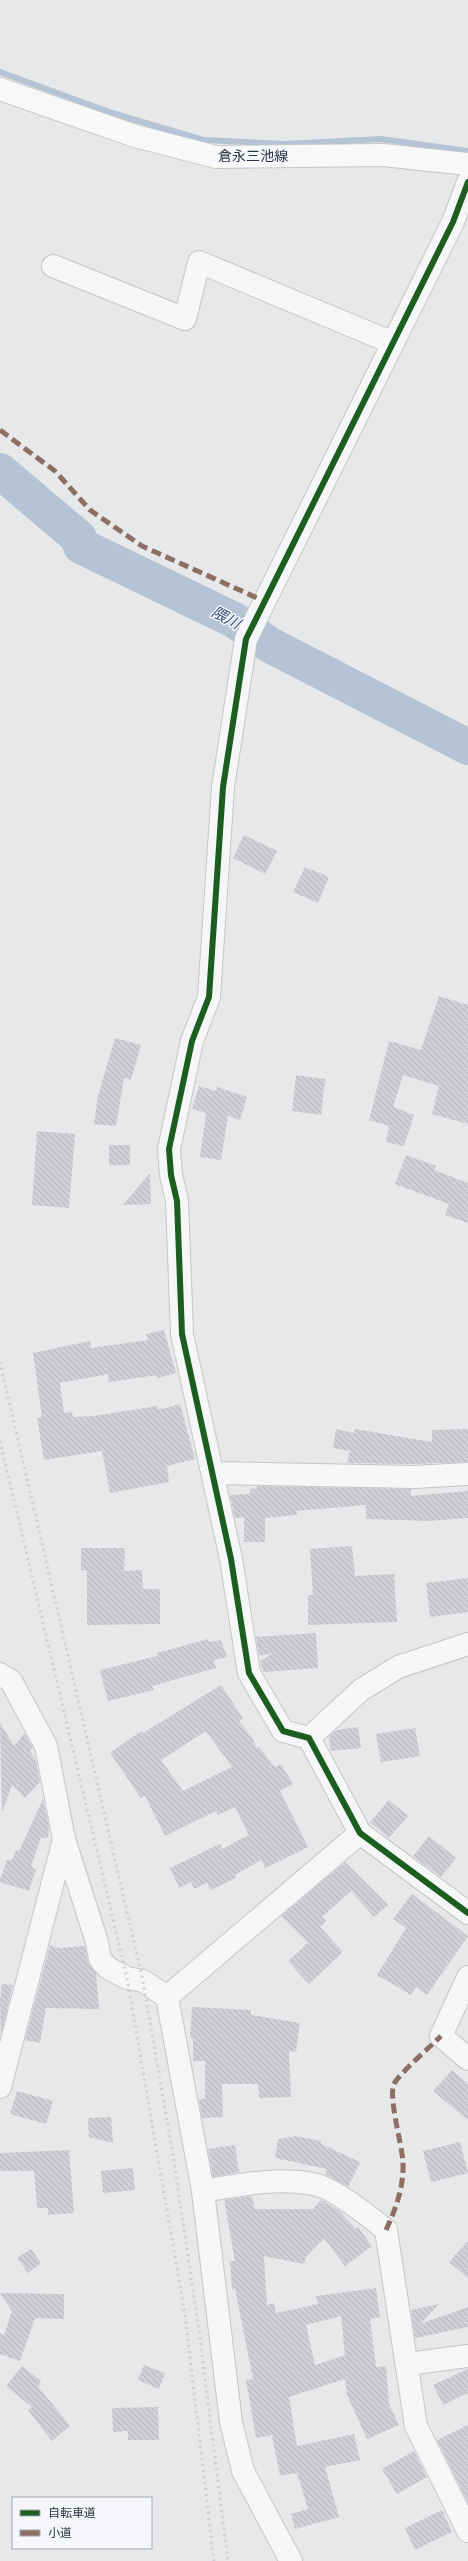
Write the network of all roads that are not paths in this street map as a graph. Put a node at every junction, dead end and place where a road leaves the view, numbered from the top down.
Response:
1 (0, 89) edge
2 (468, 164) edge
3 (468, 182) edge
4 (53, 266) dead end
5 (393, 343) junction
6 (212, 1473) junction
7 (468, 1474) edge
8 (468, 1644) edge
9 (0, 1674) edge
10 (309, 1738) junction
11 (360, 1833) junction
12 (64, 1839) junction
13 (468, 1913) edge
14 (468, 1976) edge
15 (167, 1997) junction
16 (468, 2059) edge
17 (0, 2087) edge
18 (203, 2191) junction
19 (468, 2356) edge
20 (408, 2364) junction
21 (468, 2531) edge
22 (292, 2561) edge

1 - 2 main road, 倉永三池線
3 - 5 street
4 - 5 street
5 - 6 street
6 - 7 street
6 - 10 street
8 - 10 street
9 - 12 street
10 - 11 street
11 - 13 street
11 - 15 street
12 - 15 street
12 - 17 street
14 - 16 street
15 - 18 street
18 - 20 street
18 - 22 street
19 - 20 street
20 - 21 street

